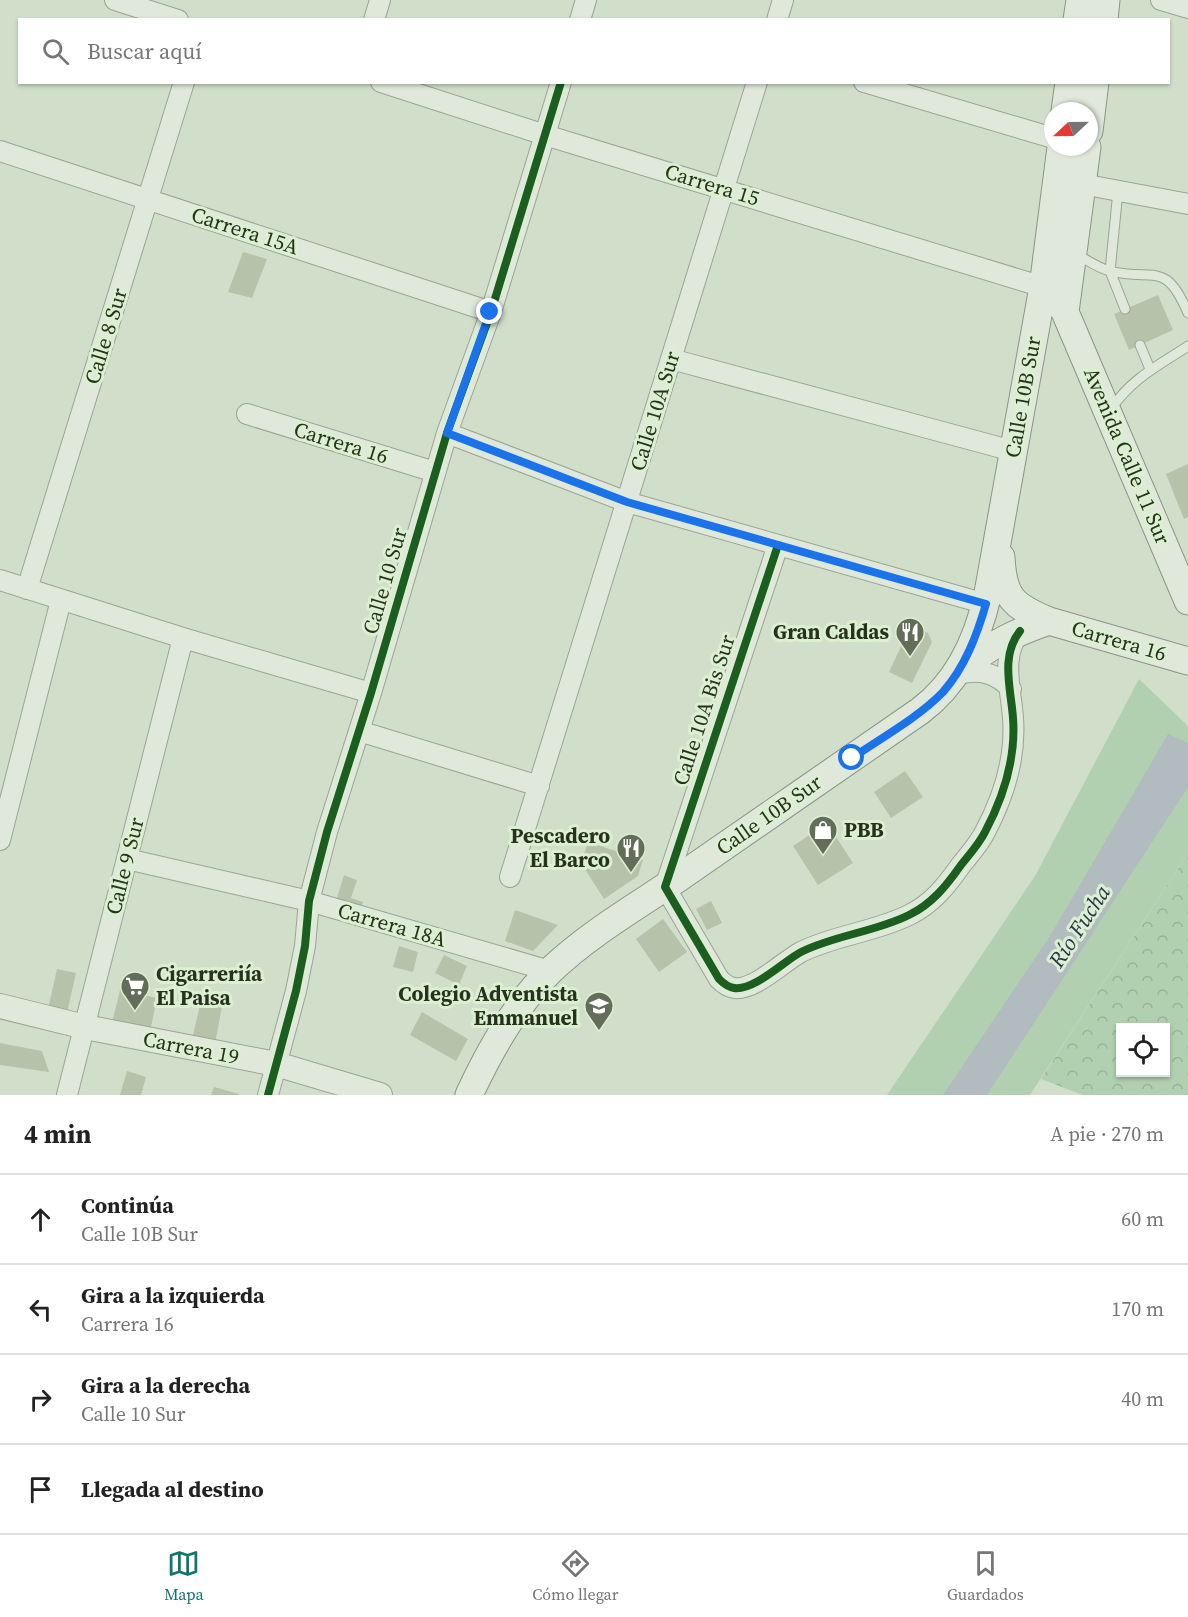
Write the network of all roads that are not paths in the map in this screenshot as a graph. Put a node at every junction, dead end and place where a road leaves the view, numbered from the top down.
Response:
1 (115, 0) edge
2 (380, 0) edge
3 (586, 0) edge
4 (783, 0) edge
5 (1080, 0) edge
6 (1106, 0) edge
7 (1161, 0) edge
8 (1188, 8) edge
9 (172, 18) edge
10 (375, 18) edge
11 (581, 18) edge
12 (778, 18) edge
13 (1077, 18) edge
14 (1104, 18) edge
15 (183, 84) edge
16 (387, 84) edge
17 (560, 84) edge
18 (756, 84) edge
19 (871, 84) edge
20 (1069, 84) edge
21 (1095, 84) edge
22 (1066, 102) edge
23 (1093, 102) edge
24 (545, 135) junction
25 (1044, 135) edge
26 (0, 152) edge
27 (1060, 156) edge
28 (1086, 156) edge
29 (1082, 184) junction
30 (724, 188) junction
31 (1118, 191) junction
32 (148, 199) junction
33 (1188, 204) edge
34 (1073, 252) junction
35 (1110, 271) junction
36 (1043, 287) junction
37 (1125, 309) dead end
38 (490, 312) junction
39 (1065, 312) junction
40 (1188, 313) edge
41 (1140, 345) dead end
42 (1188, 346) edge
43 (671, 358) junction
44 (1150, 369) junction
45 (1108, 413) junction
46 (247, 414) dead end
47 (447, 433) junction
48 (1013, 451) junction
49 (435, 472) junction
50 (627, 502) junction
51 (1000, 524) junction
52 (778, 545) junction
53 (0, 580) edge
54 (27, 589) junction
55 (61, 600) junction
56 (1188, 601) edge
57 (986, 604) junction
58 (1049, 621) junction
59 (1020, 631) junction
60 (183, 638) junction
61 (1188, 661) edge
62 (954, 679) junction
63 (1011, 689) junction
64 (371, 693) junction
65 (359, 731) junction
66 (538, 786) junction
67 (0, 840) edge
68 (127, 859) junction
69 (510, 877) dead end
70 (665, 887) junction
71 (309, 901) junction
72 (550, 971) junction
73 (0, 1006) edge
74 (85, 1027) junction
75 (276, 1064) junction
76 (68, 1095) edge
77 (268, 1095) edge
78 (380, 1095) edge
79 (469, 1095) edge

1 - 9 street
2 - 10 street
3 - 11 street
4 - 12 street
5 - 13 main road
6 - 14 main road
7 - 8 street
15 - 32 street, Calle 8 Sur
16 - 24 street, Carrera 15
17 - 24 street, Calle 10 Sur
18 - 30 street, Calle 10A Sur
19 - 25 street
20 - 22 main road
21 - 23 main road
24 - 30 street, Carrera 15
24 - 38 street, Calle 10 Sur
26 - 32 street, Carrera 15A
27 - 36 main road
28 - 29 main road
29 - 31 street
29 - 34 main road
30 - 36 street, Carrera 15
30 - 43 street, Calle 10A Sur
31 - 33 street
31 - 35 lane
32 - 38 street, Carrera 15A
32 - 54 street, Calle 8 Sur
34 - 35 lane
34 - 39 main road
35 - 37 lane
35 - 40 lane
36 - 39 main road, Avenida Calle 11 Sur
36 - 48 main road, Calle 10B Sur
38 - 47 street, Calle 10 Sur
39 - 45 main road, Avenida Calle 11 Sur
41 - 44 lane
42 - 44 lane
43 - 48 street
43 - 50 street, Calle 10A Sur
44 - 45 lane
45 - 56 main road, Avenida Calle 11 Sur
46 - 49 street, Carrera 16
47 - 49 street, Calle 10 Sur
47 - 50 street
48 - 51 main road, Calle 10B Sur
49 - 64 street, Calle 10 Sur
50 - 52 street
50 - 66 street, Calle 10A Sur
51 - 57 main road, Calle 10B Sur
51 - 58 main road, Carrera 16
52 - 57 street
52 - 70 street, Calle 10A Bis Sur
53 - 54 street
54 - 55 street
55 - 60 street
55 - 67 street
57 - 62 main road, Calle 10B Sur
58 - 59 main road, Carrera 16
58 - 61 main road, Carrera 16
59 - 62 main road, Carrera 16
59 - 63 street
60 - 64 street
60 - 68 street, Calle 9 Sur
62 - 63 street
62 - 70 main road, Calle 10B Sur
63 - 70 street
64 - 65 street, Calle 10 Sur
65 - 66 street
65 - 71 street, Calle 10 Sur
66 - 69 street, Calle 10A Sur
68 - 71 street, Carrera 18A
68 - 74 street, Calle 9 Sur
70 - 72 main road, Calle 10B Sur
71 - 72 street, Carrera 18A
71 - 75 street, Calle 10 Sur
72 - 79 main road, Calle 10B Sur
73 - 74 street, Carrera 19
74 - 75 street, Carrera 19
74 - 76 street, Calle 9 Sur
75 - 77 street, Calle 10 Sur
75 - 78 street, Carrera 19

